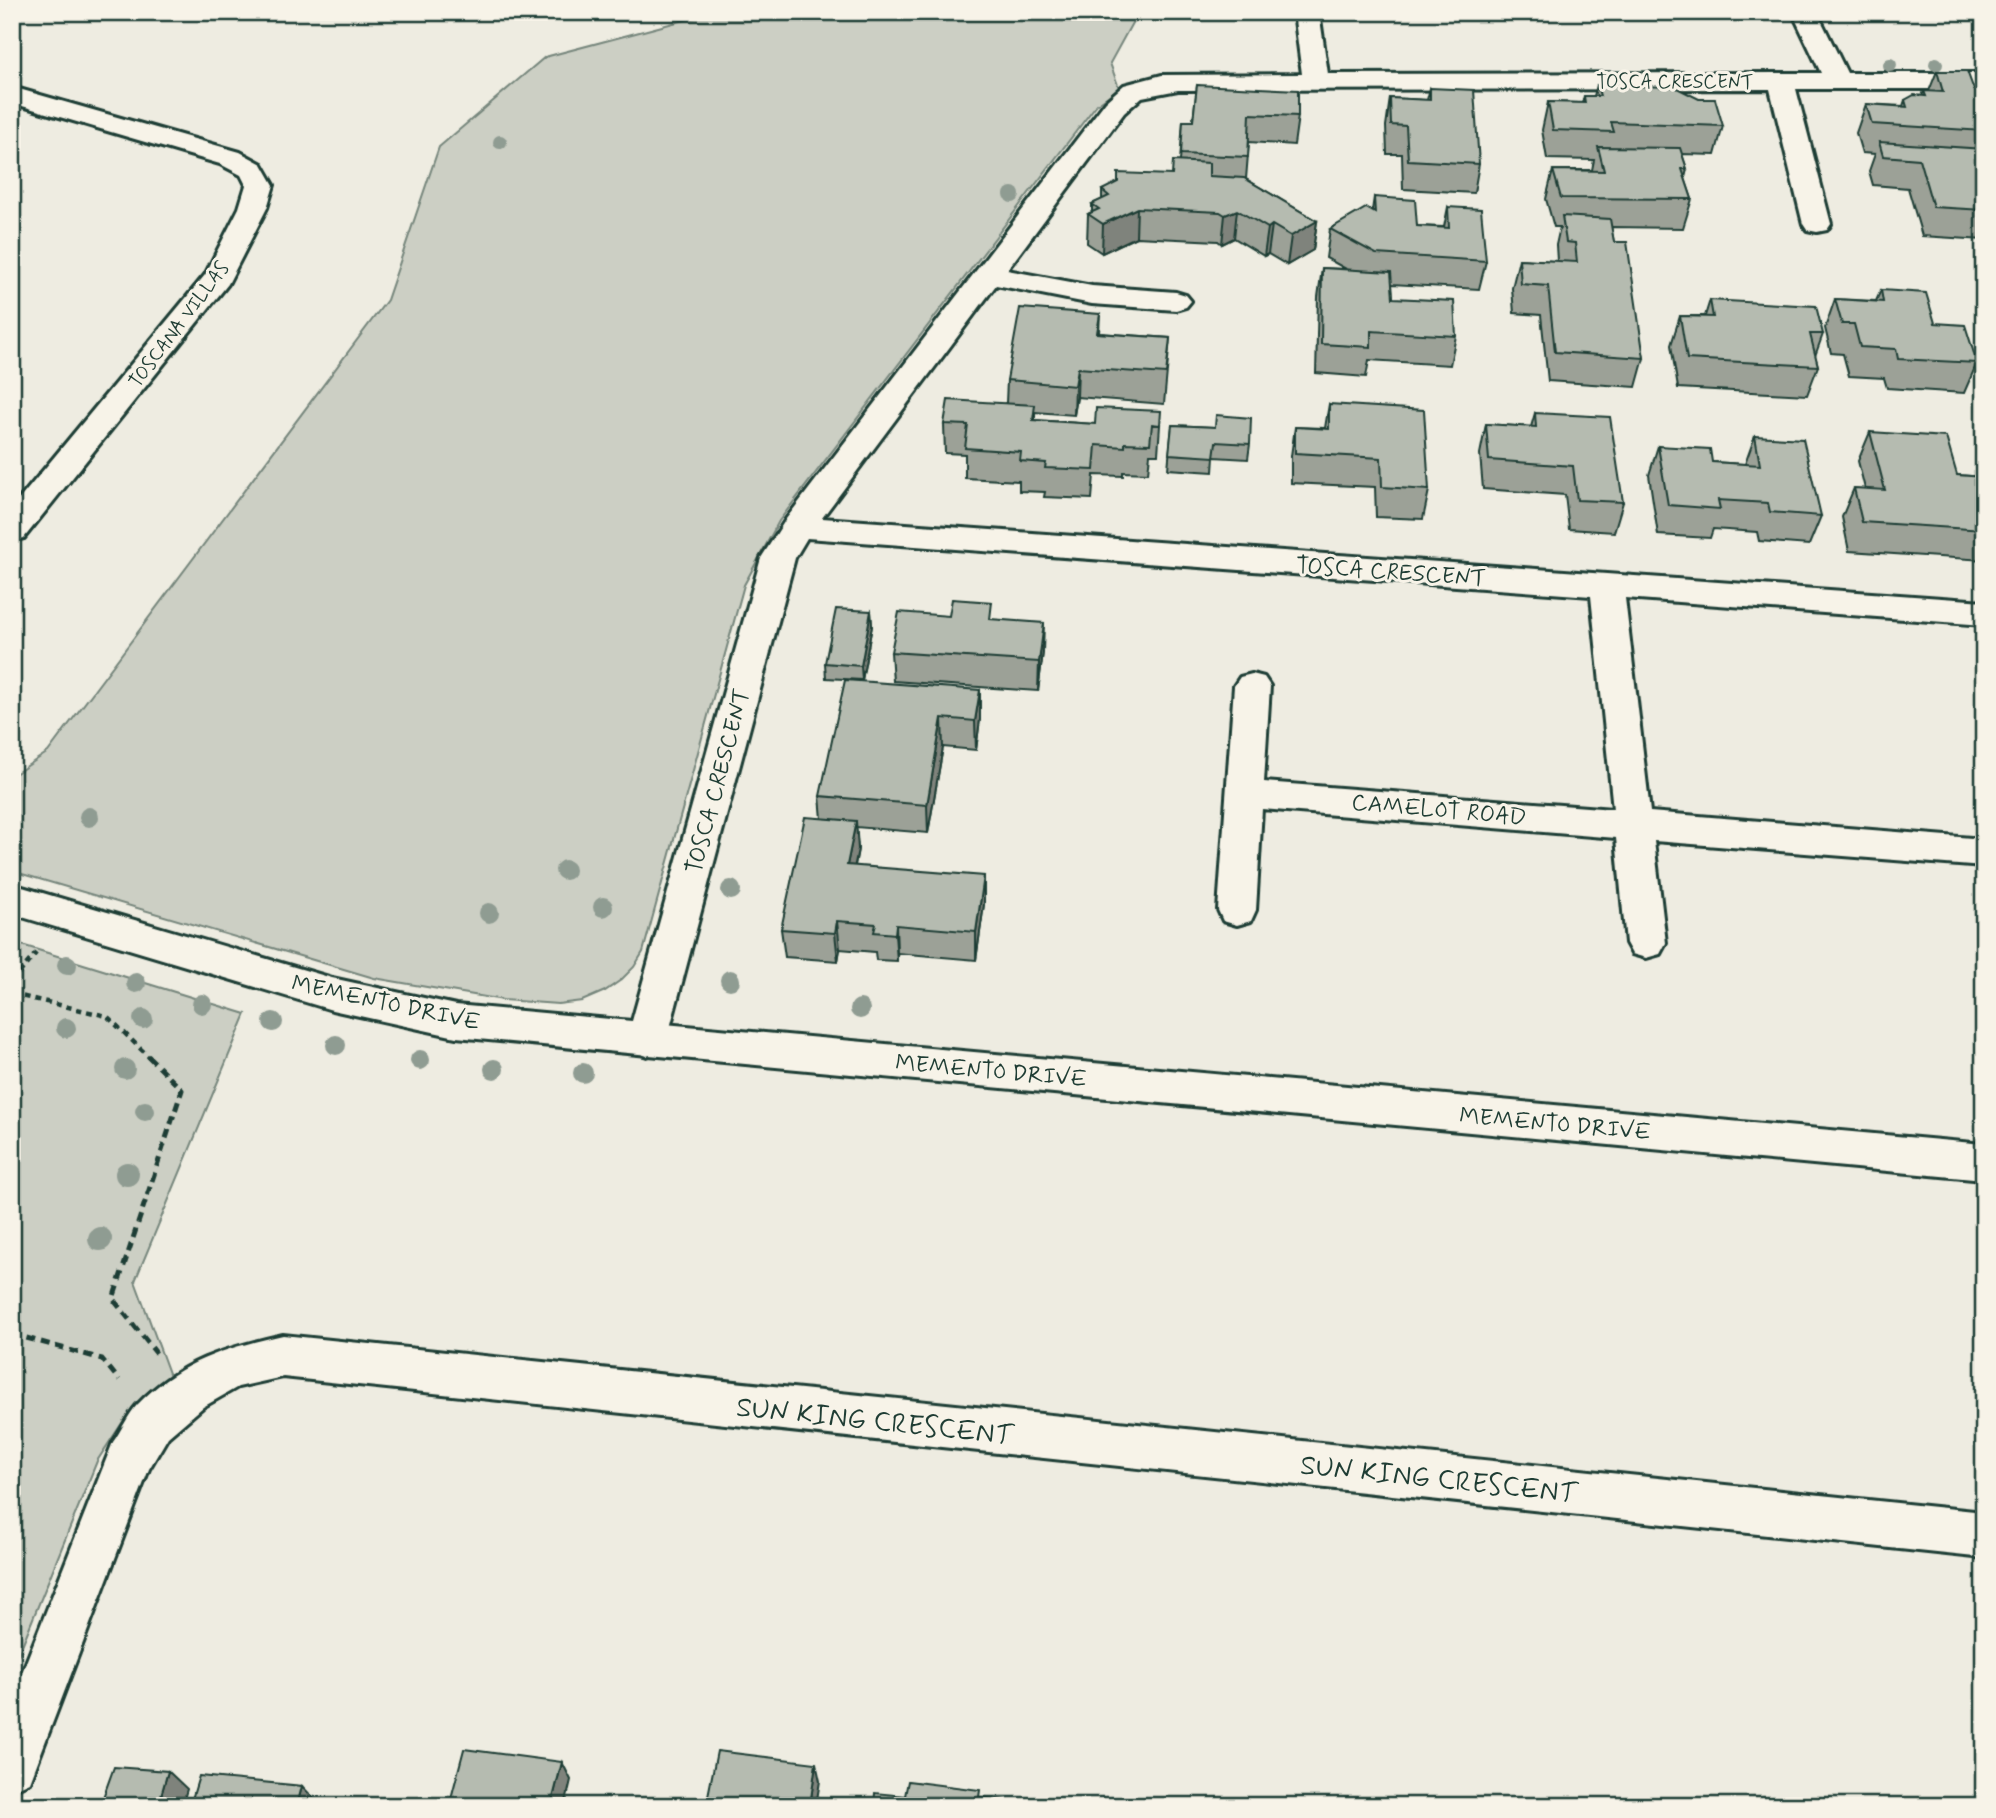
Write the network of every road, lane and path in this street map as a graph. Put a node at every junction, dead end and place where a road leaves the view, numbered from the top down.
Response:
1 (1306, 12) edge
2 (1804, 12) edge
3 (1781, 81) junction
4 (1838, 81) junction
5 (1984, 81) edge
6 (1315, 82) junction
7 (12, 95) edge
8 (1817, 225) dead end
9 (989, 275) junction
10 (1176, 301) dead end
11 (798, 527) junction
12 (12, 530) edge
13 (1607, 586) junction
14 (1984, 613) edge
15 (1252, 686) dead end
16 (1245, 794) junction
17 (1633, 825) junction
18 (1984, 853) edge
19 (12, 898) edge
20 (1237, 911) dead end
21 (1646, 943) dead end
22 (37, 952) dead end
23 (12, 982) edge
24 (12, 994) edge
25 (647, 1039) junction
26 (1984, 1162) edge
27 (12, 1334) edge
28 (187, 1392) junction
29 (152, 1422) junction
30 (1984, 1535) edge
31 (12, 1763) edge

1 - 6 street
2 - 4 street
3 - 4 street, TOSCA CRESCENT
3 - 6 street, TOSCA CRESCENT
3 - 8 street, TOSCA CRESCENT
4 - 5 street, TOSCA CRESCENT
6 - 9 street, TOSCA CRESCENT
7 - 12 street, TOSCANA VILLAS
9 - 10 street
9 - 11 street, TOSCA CRESCENT
11 - 13 street, TOSCA CRESCENT
11 - 25 street, TOSCA CRESCENT
13 - 14 street, TOSCA CRESCENT
13 - 17 street
15 - 16 street
16 - 17 street, CAMELOT ROAD
16 - 20 street
17 - 18 street, CAMELOT ROAD
17 - 21 street
19 - 25 street, MEMENTO DRIVE
22 - 23 path
24 - 28 path
25 - 26 street, MEMENTO DRIVE
27 - 29 path
28 - 29 street, SUN KING CRESCENT
28 - 30 street, SUN KING CRESCENT
29 - 31 street, SUN KING CRESCENT

